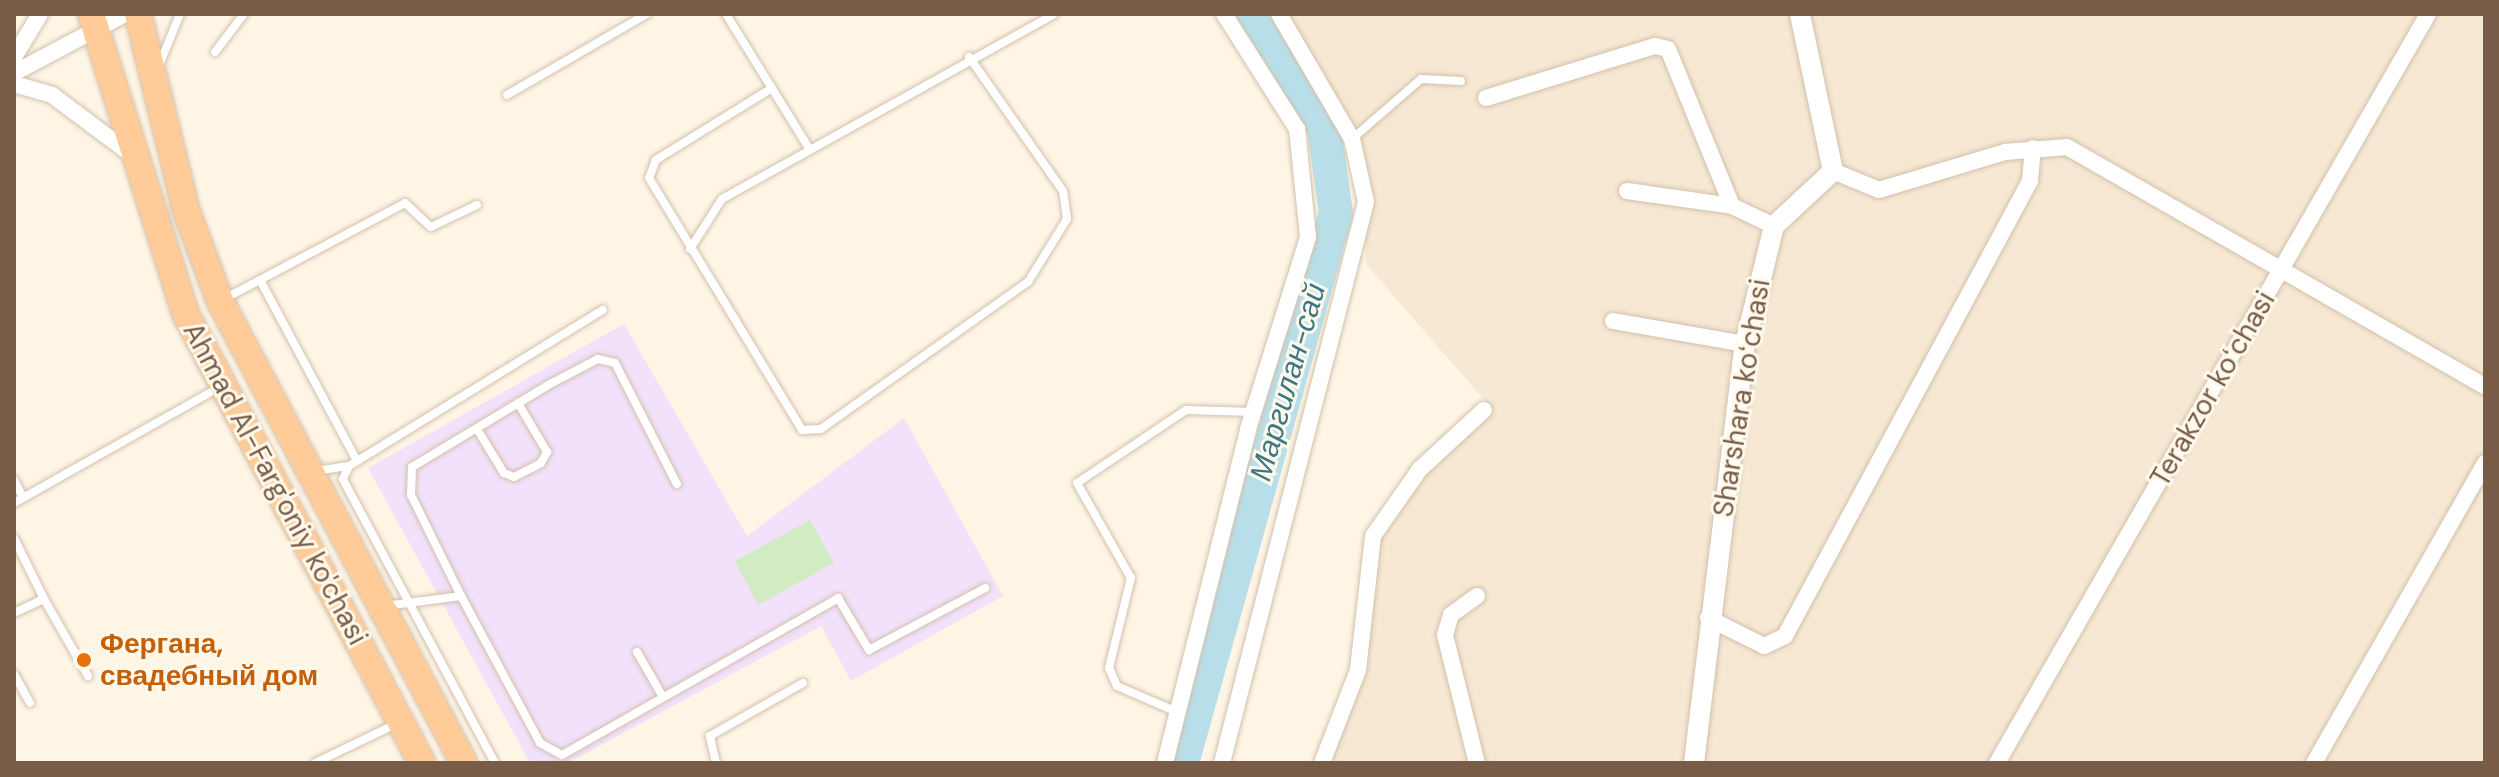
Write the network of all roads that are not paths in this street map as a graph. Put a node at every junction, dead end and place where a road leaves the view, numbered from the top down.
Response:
1 (40, 14) edge
2 (125, 14) edge
3 (138, 14) edge
4 (180, 14) edge
5 (244, 14) edge
6 (647, 14) edge
7 (726, 14) edge
8 (1054, 14) edge
9 (1224, 14) edge
10 (1279, 14) edge
11 (1800, 14) edge
12 (2428, 14) edge
13 (93, 22) edge
14 (215, 52) dead end
15 (14, 57) edge
16 (969, 57) junction
17 (14, 73) edge
18 (1461, 81) dead end
19 (14, 84) edge
20 (772, 88) junction
21 (156, 92) junction
22 (507, 95) dead end
23 (1486, 98) dead end
24 (1352, 139) junction
25 (808, 147) junction
26 (2033, 148) junction
27 (131, 154) junction
28 (1833, 171) junction
29 (1627, 191) dead end
30 (477, 205) dead end
31 (1732, 206) junction
32 (1774, 226) junction
33 (690, 249) junction
34 (2283, 268) junction
35 (260, 280) junction
36 (220, 301) junction
37 (603, 310) dead end
38 (1613, 321) dead end
39 (1745, 344) junction
40 (2485, 386) edge
41 (219, 387) junction
42 (518, 403) junction
43 (1484, 410) dead end
44 (1253, 412) junction
45 (477, 429) junction
46 (2485, 463) edge
47 (353, 464) junction
48 (307, 472) junction
49 (14, 480) edge
50 (677, 484) dead end
51 (23, 497) junction
52 (14, 503) edge
53 (14, 538) edge
54 (985, 588) dead end
55 (461, 596) junction
56 (1477, 596) dead end
57 (44, 599) junction
58 (408, 601) junction
59 (381, 607) junction
60 (14, 613) edge
61 (1708, 618) junction
62 (637, 652) dead end
63 (14, 674) edge
64 (88, 676) dead end
65 (803, 683) dead end
66 (663, 697) junction
67 (30, 703) dead end
68 (1177, 712) junction
69 (400, 721) junction
70 (315, 763) edge
71 (422, 763) edge
72 (464, 763) edge
73 (495, 763) edge
74 (716, 763) edge
75 (1165, 763) edge
76 (1222, 763) edge
77 (1322, 763) edge
78 (1477, 763) edge
79 (1694, 763) edge
80 (1997, 763) edge
81 (2314, 763) edge

1 - 15 street
2 - 13 street
3 - 21 highway, Ahmad Al-Farg'oniy ko'chasi
4 - 21 lane
5 - 14 lane
6 - 22 lane
7 - 20 lane
8 - 16 lane
9 - 44 street
10 - 24 street
11 - 28 street
12 - 34 street, Terakzor koʻchasi
13 - 17 street
13 - 27 highway, Ahmad Al-Farg'oniy ko'chasi
16 - 25 lane
16 - 33 lane
18 - 24 lane
19 - 27 street
20 - 25 lane
20 - 33 lane
21 - 36 highway, Ahmad Al-Farg'oniy ko'chasi
23 - 31 street
24 - 76 street
25 - 33 lane
26 - 28 street
26 - 34 street
26 - 61 street
27 - 41 highway, Ahmad Al-Farg'oniy ko'chasi
28 - 32 street
29 - 31 street
30 - 35 lane
31 - 32 street
32 - 39 street, Sharshara koʻchasi
34 - 40 street
34 - 80 street, Terakzor koʻchasi
35 - 36 lane
35 - 47 lane
36 - 48 highway, Ahmad Al-Farg'oniy ko'chasi
37 - 47 lane
38 - 39 street
39 - 61 street, Sharshara koʻchasi
41 - 51 lane
41 - 69 highway, Ahmad Al-Farg'oniy ko'chasi
42 - 45 lane
42 - 45 lane
42 - 50 lane
43 - 77 street
44 - 68 street
44 - 68 lane
45 - 55 lane
46 - 81 street
47 - 48 lane
47 - 58 lane
48 - 59 highway, Ahmad Al-Farg'oniy ko'chasi
49 - 51 lane
51 - 52 lane
53 - 57 lane
54 - 66 lane
55 - 58 lane
55 - 66 lane
56 - 78 street
57 - 60 lane
57 - 64 lane
58 - 59 lane
58 - 73 lane
59 - 72 highway, Ahmad Al-Farg'oniy ko'chasi
61 - 79 street, Sharshara koʻchasi
62 - 66 lane
63 - 67 lane
65 - 74 lane
68 - 75 street
69 - 70 lane
69 - 71 highway, Ahmad Al-Farg'oniy ko'chasi

